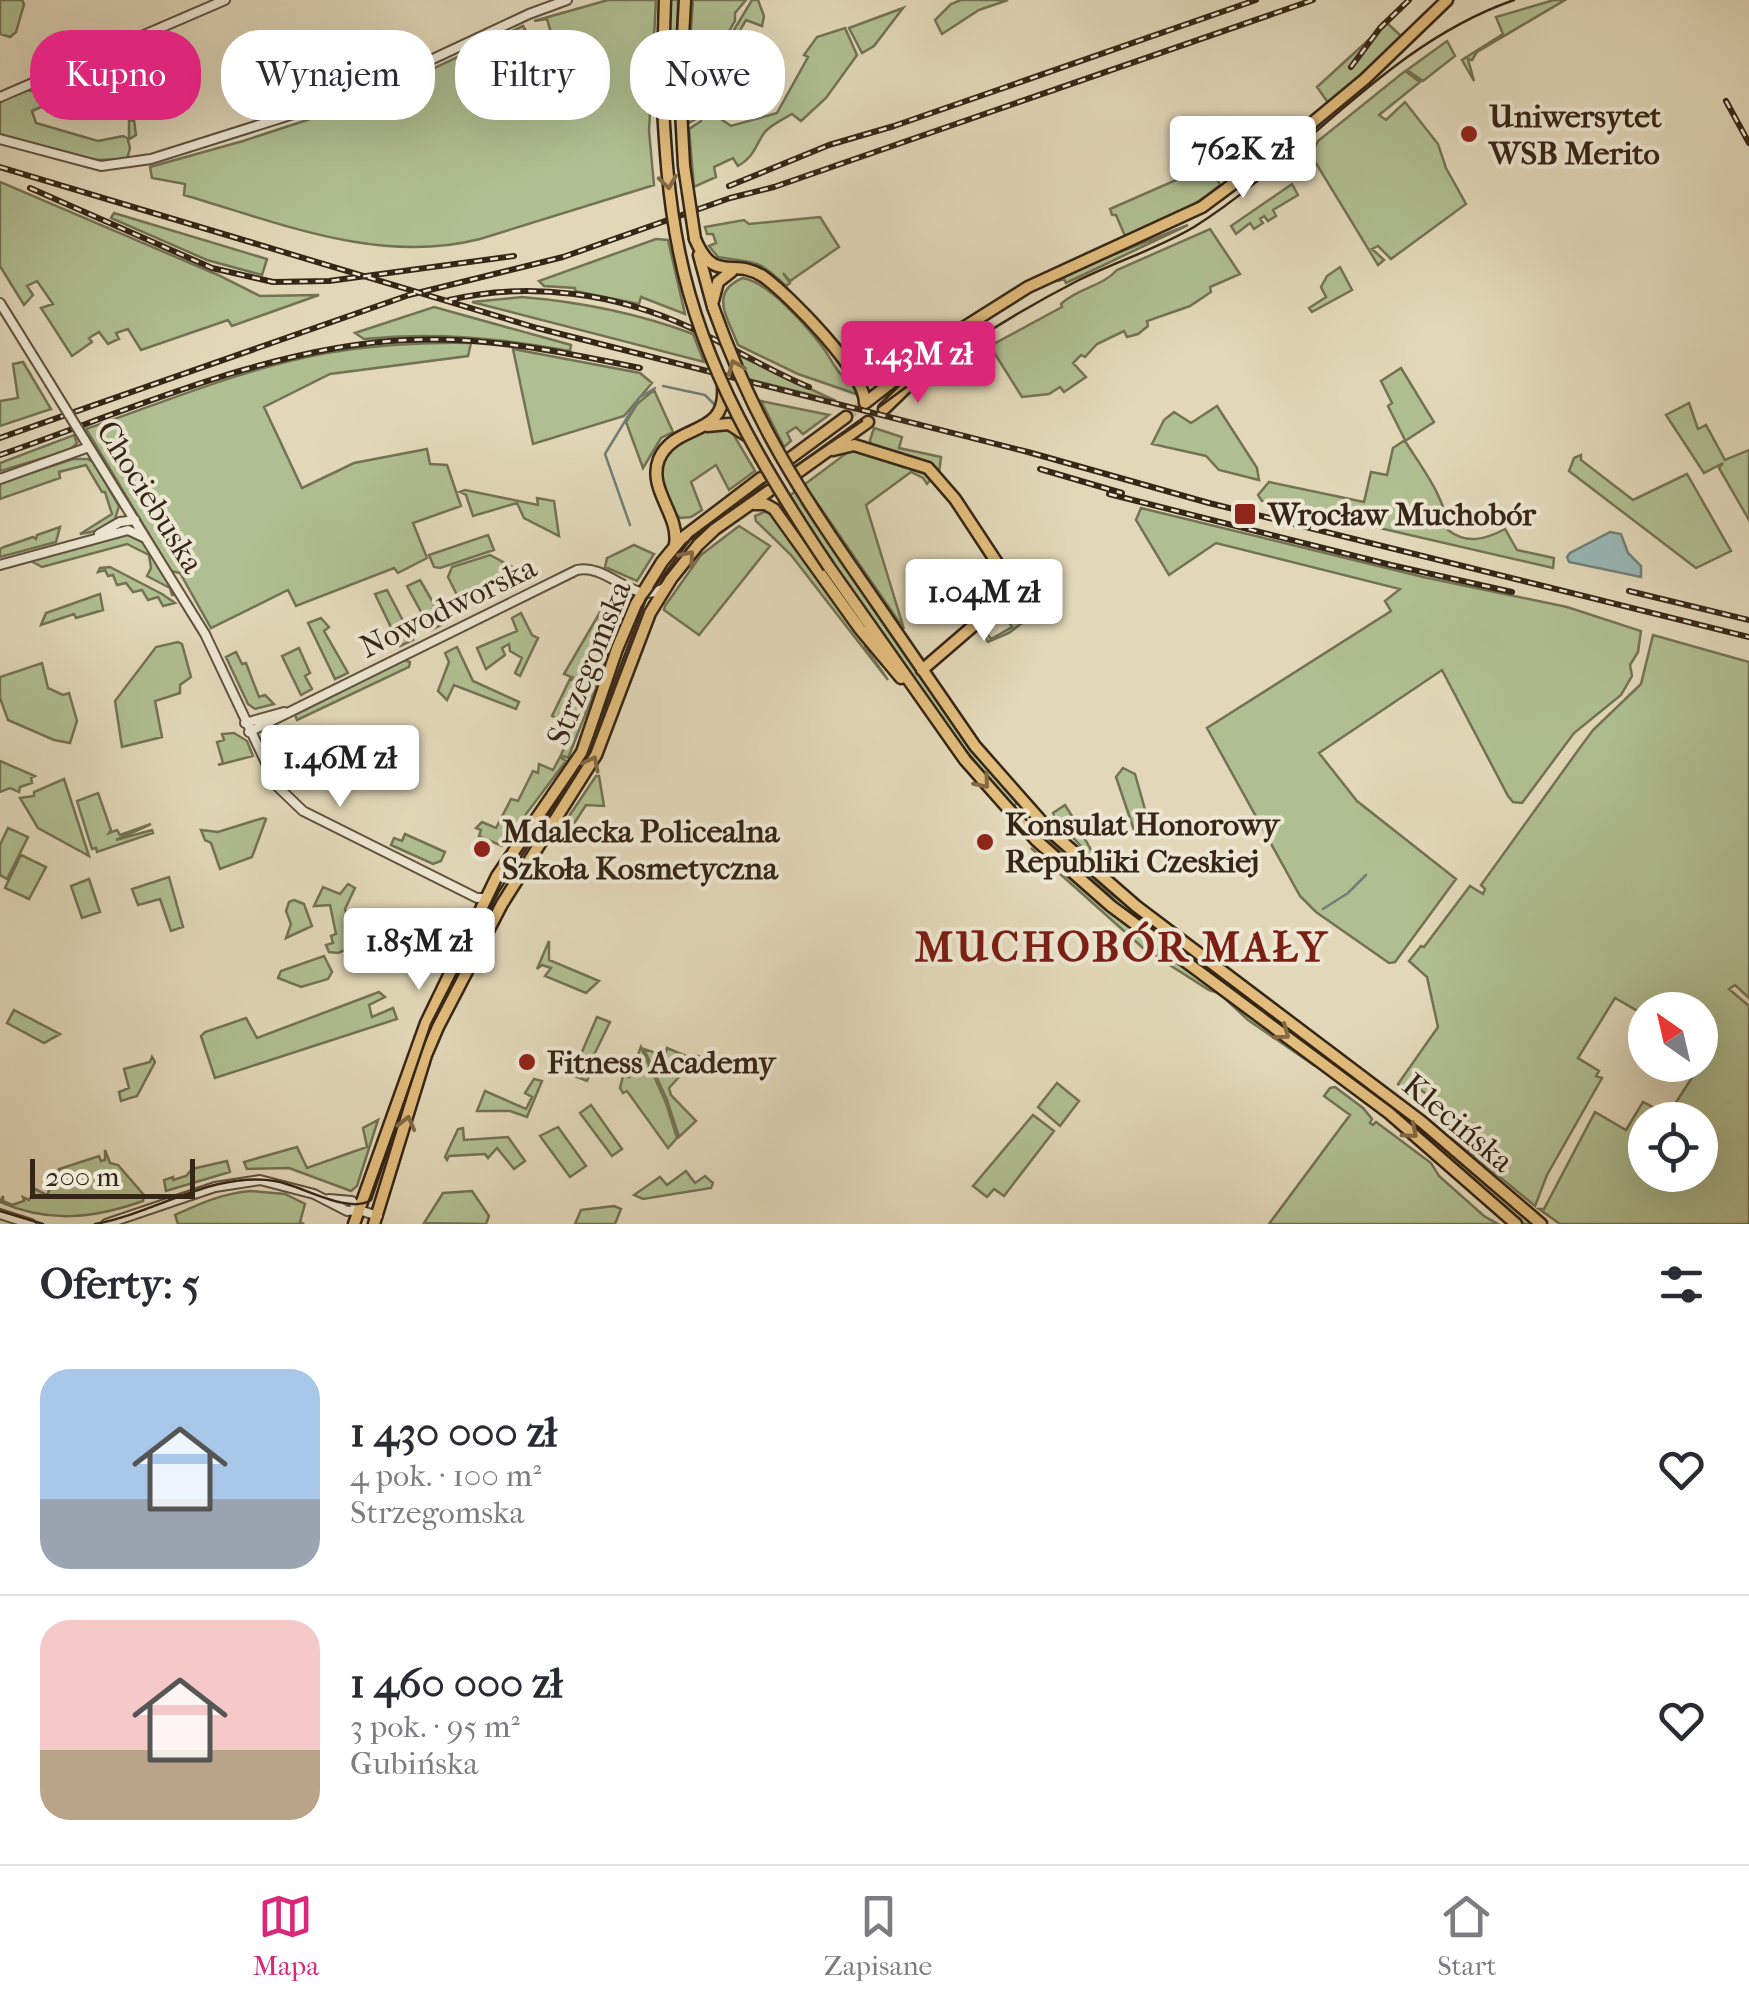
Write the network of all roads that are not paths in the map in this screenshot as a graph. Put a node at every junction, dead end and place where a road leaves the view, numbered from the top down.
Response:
1 (224, 0) edge
2 (567, 0) edge
3 (664, 0) edge
4 (686, 0) edge
5 (1447, 0) edge
6 (0, 97) edge
7 (0, 139) edge
8 (695, 239) junction
9 (738, 269) junction
10 (0, 303) edge
11 (713, 307) junction
12 (968, 328) junction
13 (863, 385) junction
14 (723, 386) junction
15 (881, 391) junction
16 (884, 409) dead end
17 (846, 417) tunnel mouth
18 (702, 427) junction
19 (746, 435) junction
20 (86, 443) junction
21 (868, 448) junction
22 (833, 450) junction
23 (789, 459) dead end
24 (798, 473) dead end
25 (761, 478) dead end
26 (0, 479) edge
27 (769, 491) dead end
28 (122, 500) junction
29 (745, 508) junction
30 (667, 509) junction
31 (706, 516) junction
32 (135, 520) junction
33 (120, 522) junction
34 (128, 530) junction
35 (147, 540) junction
36 (80, 542) junction
37 (674, 546) junction
38 (0, 565) edge
39 (654, 573) junction
40 (621, 582) junction
41 (665, 588) junction
42 (642, 593) junction
43 (922, 670) junction
44 (916, 692) junction
45 (247, 728) junction
46 (486, 898) junction
47 (502, 904) junction
48 (360, 1210) junction
49 (0, 1214) edge
50 (376, 1220) edge
51 (31, 1224) edge
52 (106, 1224) edge
53 (354, 1224) edge
54 (1516, 1224) edge
55 (1541, 1224) edge

1 - 6 street
2 - 7 street
3 -> 14 main road, bridge
4 - 8 main road, Klecińska, bridge
5 - 12 main road
8 - 9 main road
8 - 11 main road, Klecińska
9 - 11 main road
9 - 13 main road
10 - 20 street, Chociebuska, bridge
43 -> 11 main road, Klecińska, bridge
12 - 15 main road
12 - 16 main road
13 - 15 main road
13 - 15 main road
14 - 18 main road
14 - 19 main road, bridge
17 - 23 main road
18 - 19 main road
18 - 30 main road
19 - 44 main road, bridge
20 - 26 street
20 - 28 street, Chociebuska
21 - 22 main road
21 - 22 main road
21 - 43 main road
22 - 24 main road
25 - 31 main road, Strzegomska
27 - 29 main road, Strzegomska
28 - 32 street, Chociebuska
28 - 33 street
41 -> 29 main road, Strzegomska
29 - 44 main road
30 - 31 main road
30 - 37 main road
31 - 37 main road, Strzegomska
32 - 33 street
32 - 34 street
32 - 35 street, Chociebuska
33 - 36 street
34 - 35 street
34 - 36 street
35 - 45 street, Chociebuska
36 - 38 street
37 - 39 main road, Strzegomska
39 - 40 street, Nowodworska
39 - 42 main road, Strzegomska
40 - 42 street, Nowodworska
40 - 45 street, Nowodworska
41 - 42 street
47 -> 41 main road, Strzegomska
42 - 46 main road, Strzegomska
43 - 55 main road, Klecińska
44 -> 54 main road, Klecińska
45 - 46 street, Chociebuska
46 - 47 street, Chociebuska
46 - 48 main road, Strzegomska
50 -> 47 main road, Strzegomska
48 - 50 street
48 - 52 street
48 - 53 main road, Strzegomska
49 - 51 street

